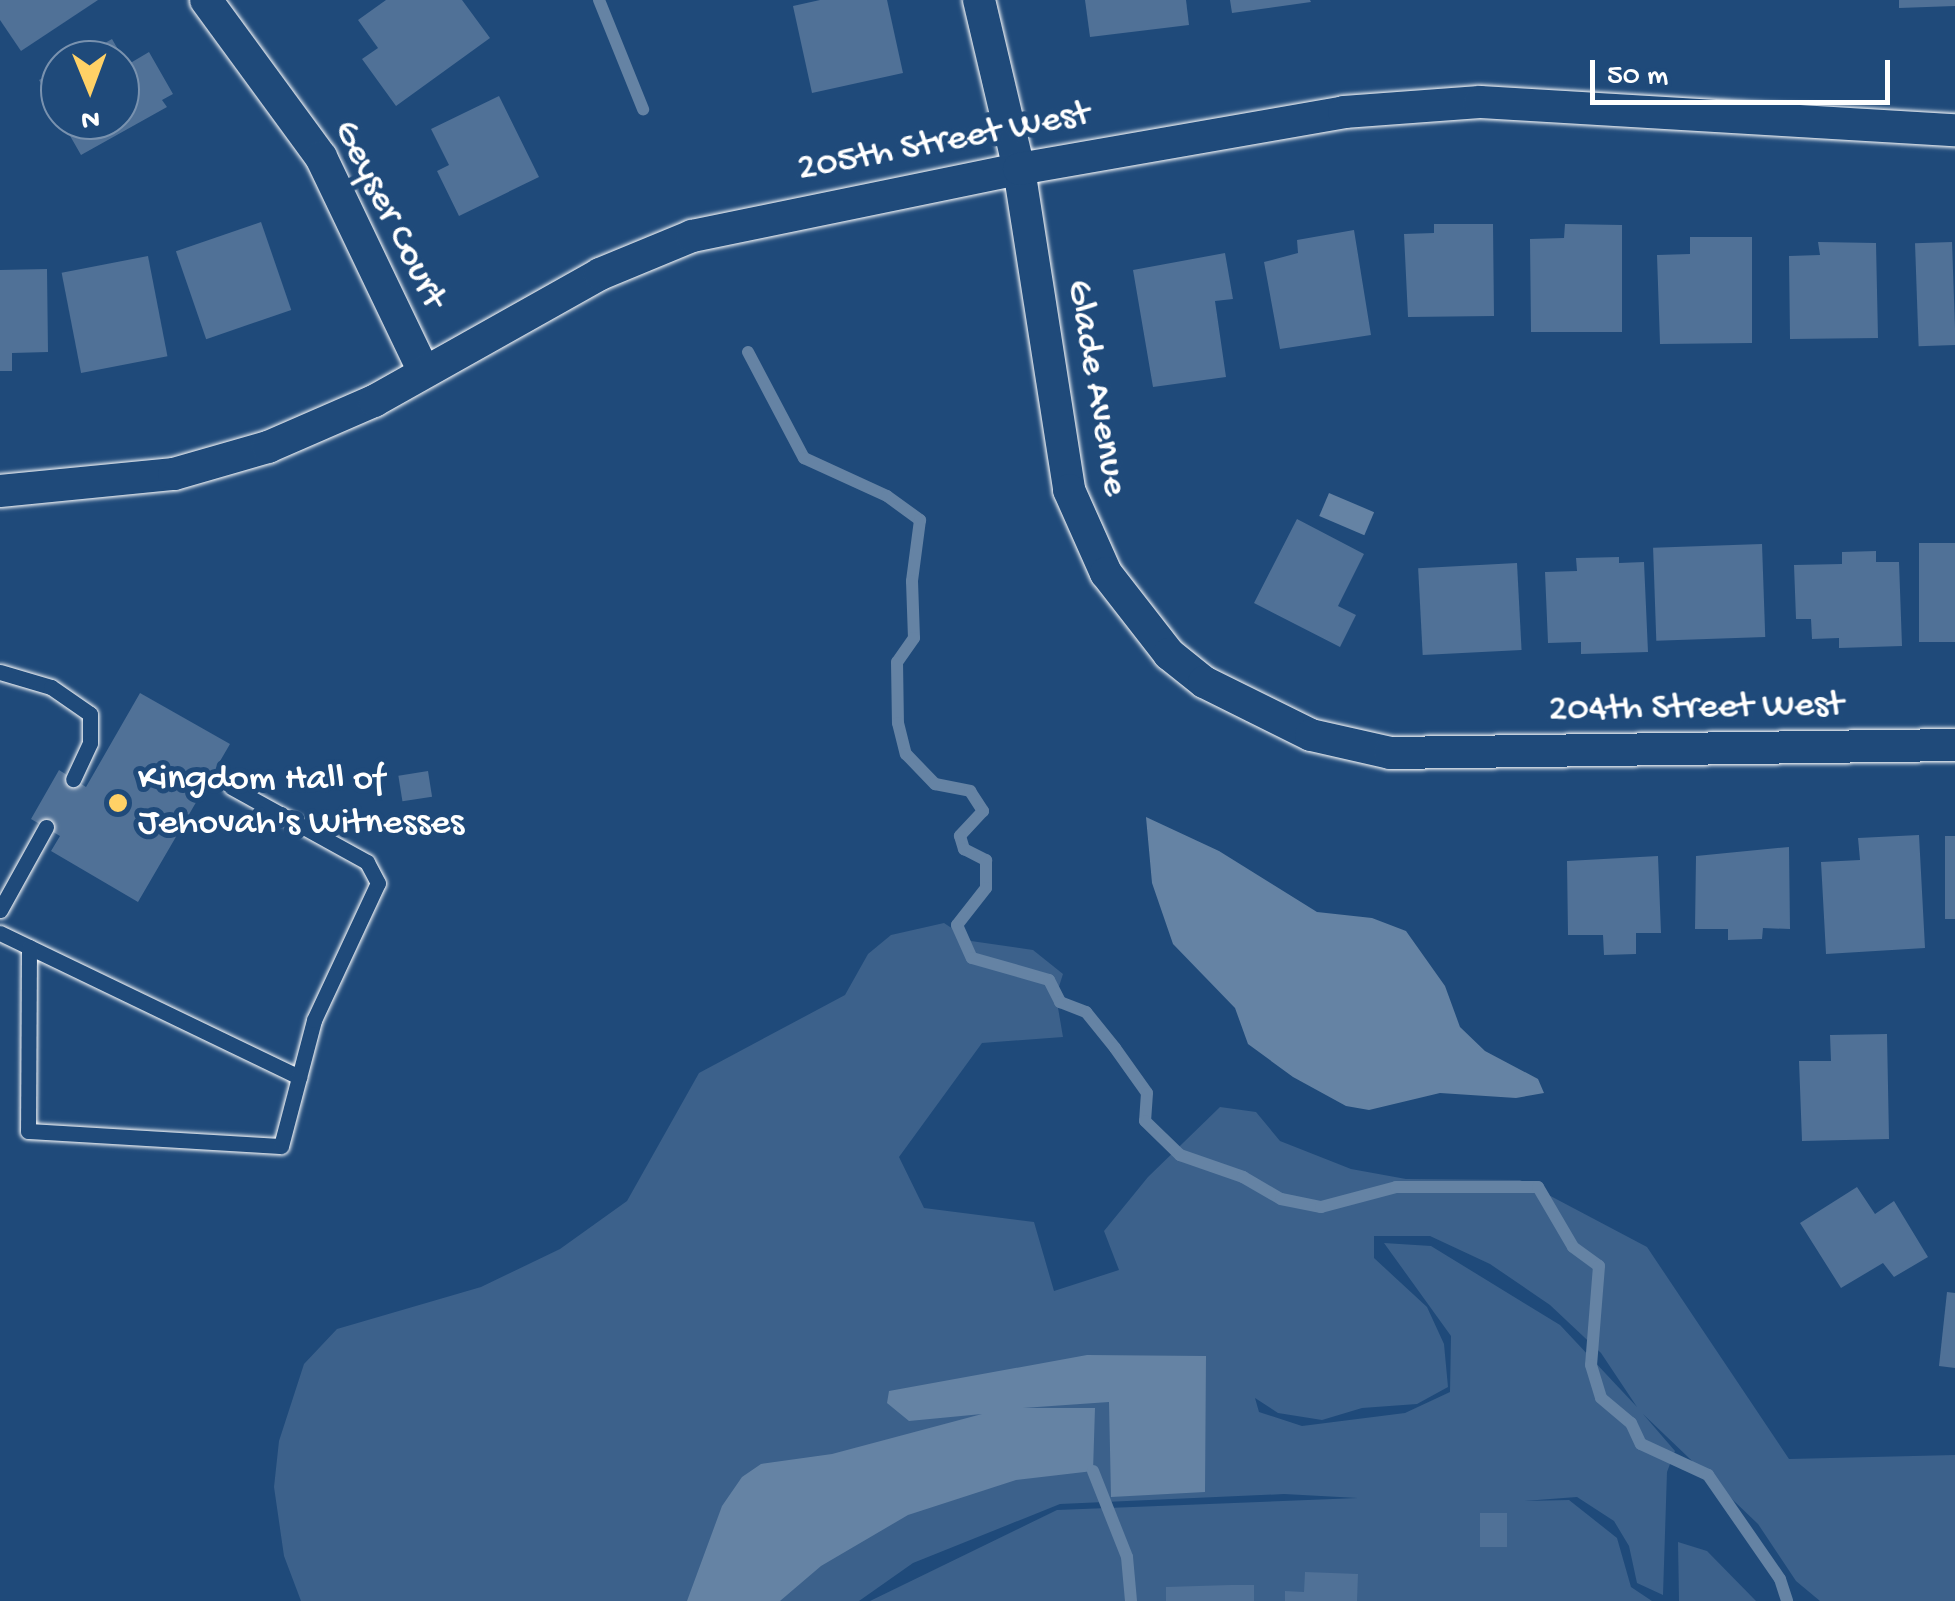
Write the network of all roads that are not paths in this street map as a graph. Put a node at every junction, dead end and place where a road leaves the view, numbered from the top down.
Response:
1 (206, 0) edge
2 (979, 0) edge
3 (1955, 130) edge
4 (1019, 169) junction
5 (424, 372) junction
6 (0, 491) edge
7 (0, 672) edge
8 (1955, 744) edge
9 (1438, 753) joint
10 (72, 779) dead end
11 (230, 788) dead end
12 (46, 827) dead end
13 (0, 910) edge
14 (0, 933) edge
15 (29, 947) junction
16 (299, 1076) junction

1 - 5 street, Geyser Court
2 - 4 street, Glade Avenue
3 - 4 street, 205th Street West
4 - 5 street, 205th Street West
4 - 9 street, Glade Avenue
5 - 6 street, 205th Street West
7 - 10 lane
8 - 9 street, 204th Street West
11 - 16 lane
12 - 13 lane
14 - 15 lane
15 - 16 lane
15 - 16 lane

